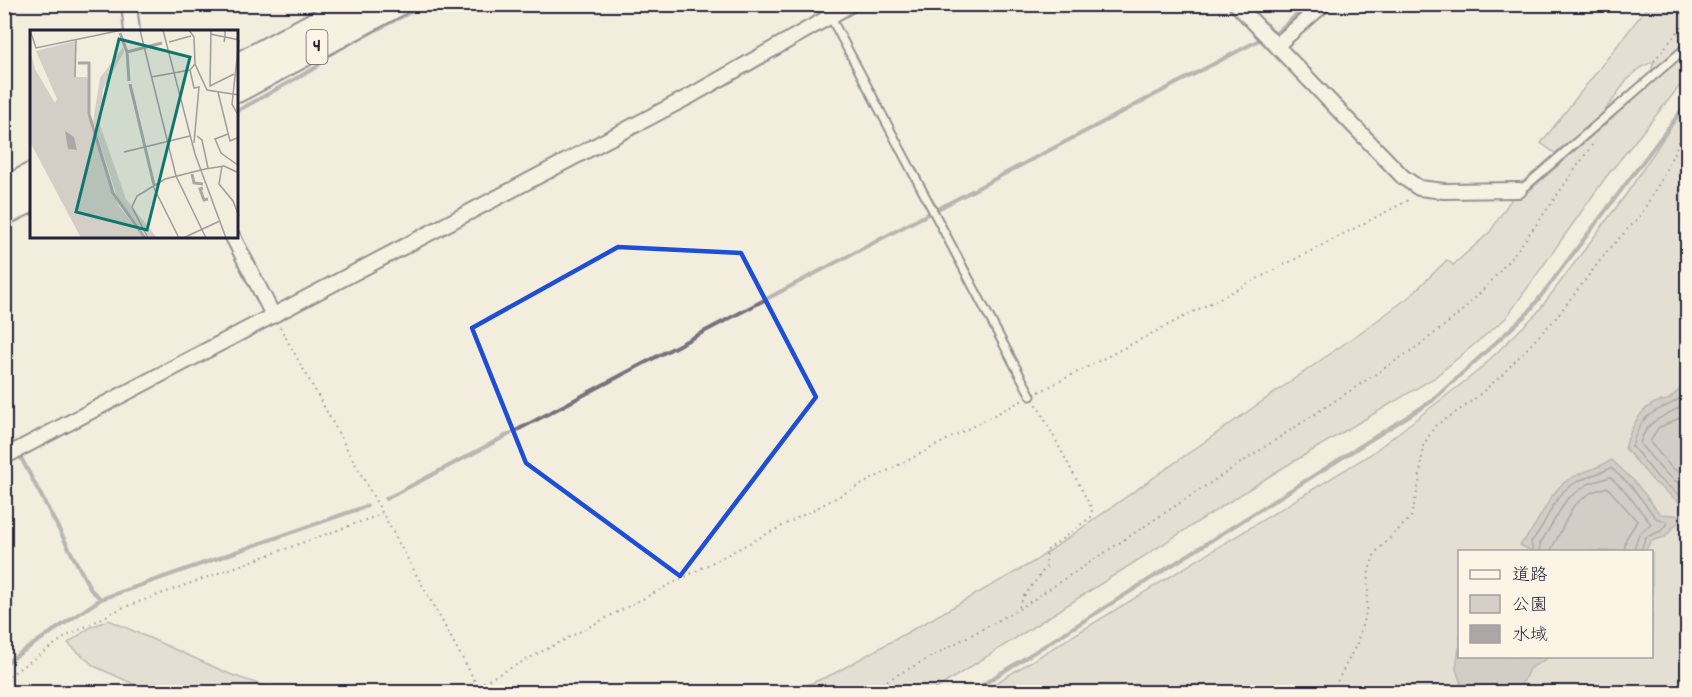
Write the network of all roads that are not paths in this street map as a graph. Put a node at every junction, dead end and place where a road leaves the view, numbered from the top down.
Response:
1 (129, 4) edge
2 (353, 4) edge
3 (397, 4) edge
4 (852, 4) edge
5 (1236, 4) edge
6 (1324, 4) edge
7 (827, 10) edge
8 (132, 30) edge
9 (1277, 45) junction
10 (1688, 46) edge
11 (238, 65) edge
12 (238, 89) edge
13 (30, 176) edge
14 (4, 190) edge
15 (1519, 190) joint
16 (30, 200) edge
17 (4, 213) edge
18 (234, 238) edge
19 (273, 315) junction
20 (1031, 396) road end
21 (4, 457) edge

1 - 8 street
2 - 11 highway, 4
3 - 12 highway, 4
4 - 7 street
5 - 9 street
6 - 9 street
7 - 19 street
7 - 20 lane
9 - 15 street
10 - 15 lane
13 - 14 highway
16 - 17 highway
18 - 19 street
19 - 21 street

